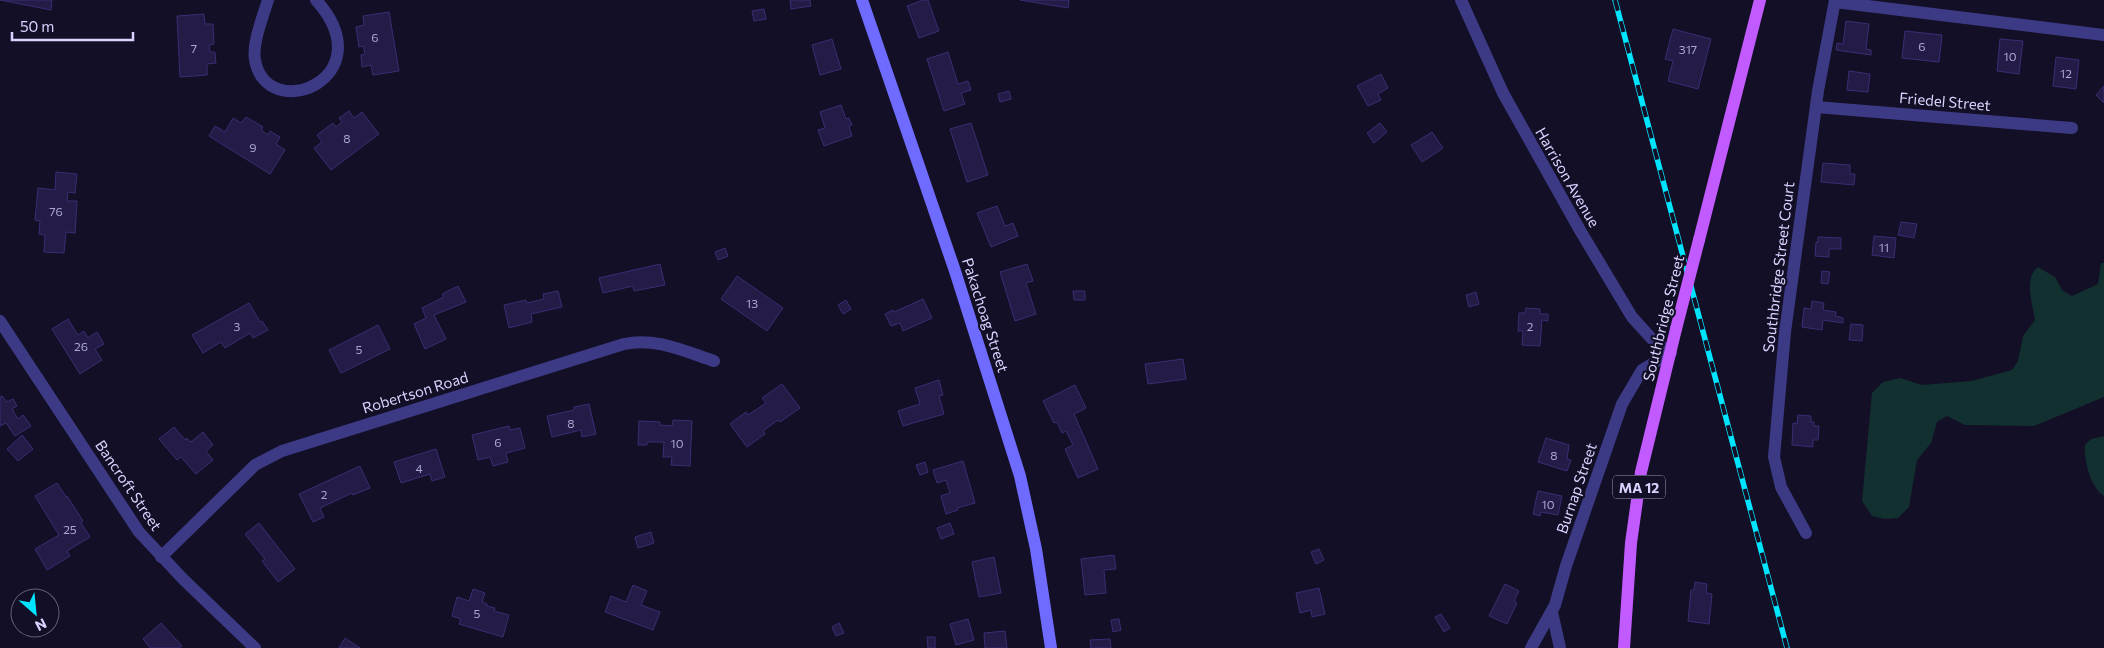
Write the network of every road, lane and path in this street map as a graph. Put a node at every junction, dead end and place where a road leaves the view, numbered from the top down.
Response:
1 (268, 0) edge
2 (316, 0) edge
3 (862, 0) edge
4 (1461, 0) edge
5 (1760, 0) edge
6 (1835, 1) edge
7 (2104, 35) edge
8 (1816, 107) junction
9 (2072, 128) dead end
10 (0, 321) edge
11 (1671, 353) junction
12 (714, 361) dead end
13 (1806, 533) dead end
14 (161, 557) junction
15 (1552, 612) junction
16 (255, 648) edge
17 (1051, 648) edge
18 (1531, 648) edge
19 (1560, 648) edge
20 (1624, 648) edge

1 - 2 street
3 - 17 street, Pakachoag Street
4 - 11 street, Harrison Avenue
5 - 11 main road, Southbridge Street / MA 12, bridge
6 - 7 street
6 - 8 street, Southbridge Street Court
8 - 9 street, Friedel Street
8 - 13 street, Southbridge Street Court
10 - 14 street, Bancroft Street
11 - 15 street, Burnap Street
11 - 20 main road, Southbridge Street / MA 12
12 - 14 street, Robertson Road
14 - 16 street, Bancroft Street
15 - 18 street, Burnap Street
15 - 19 street

